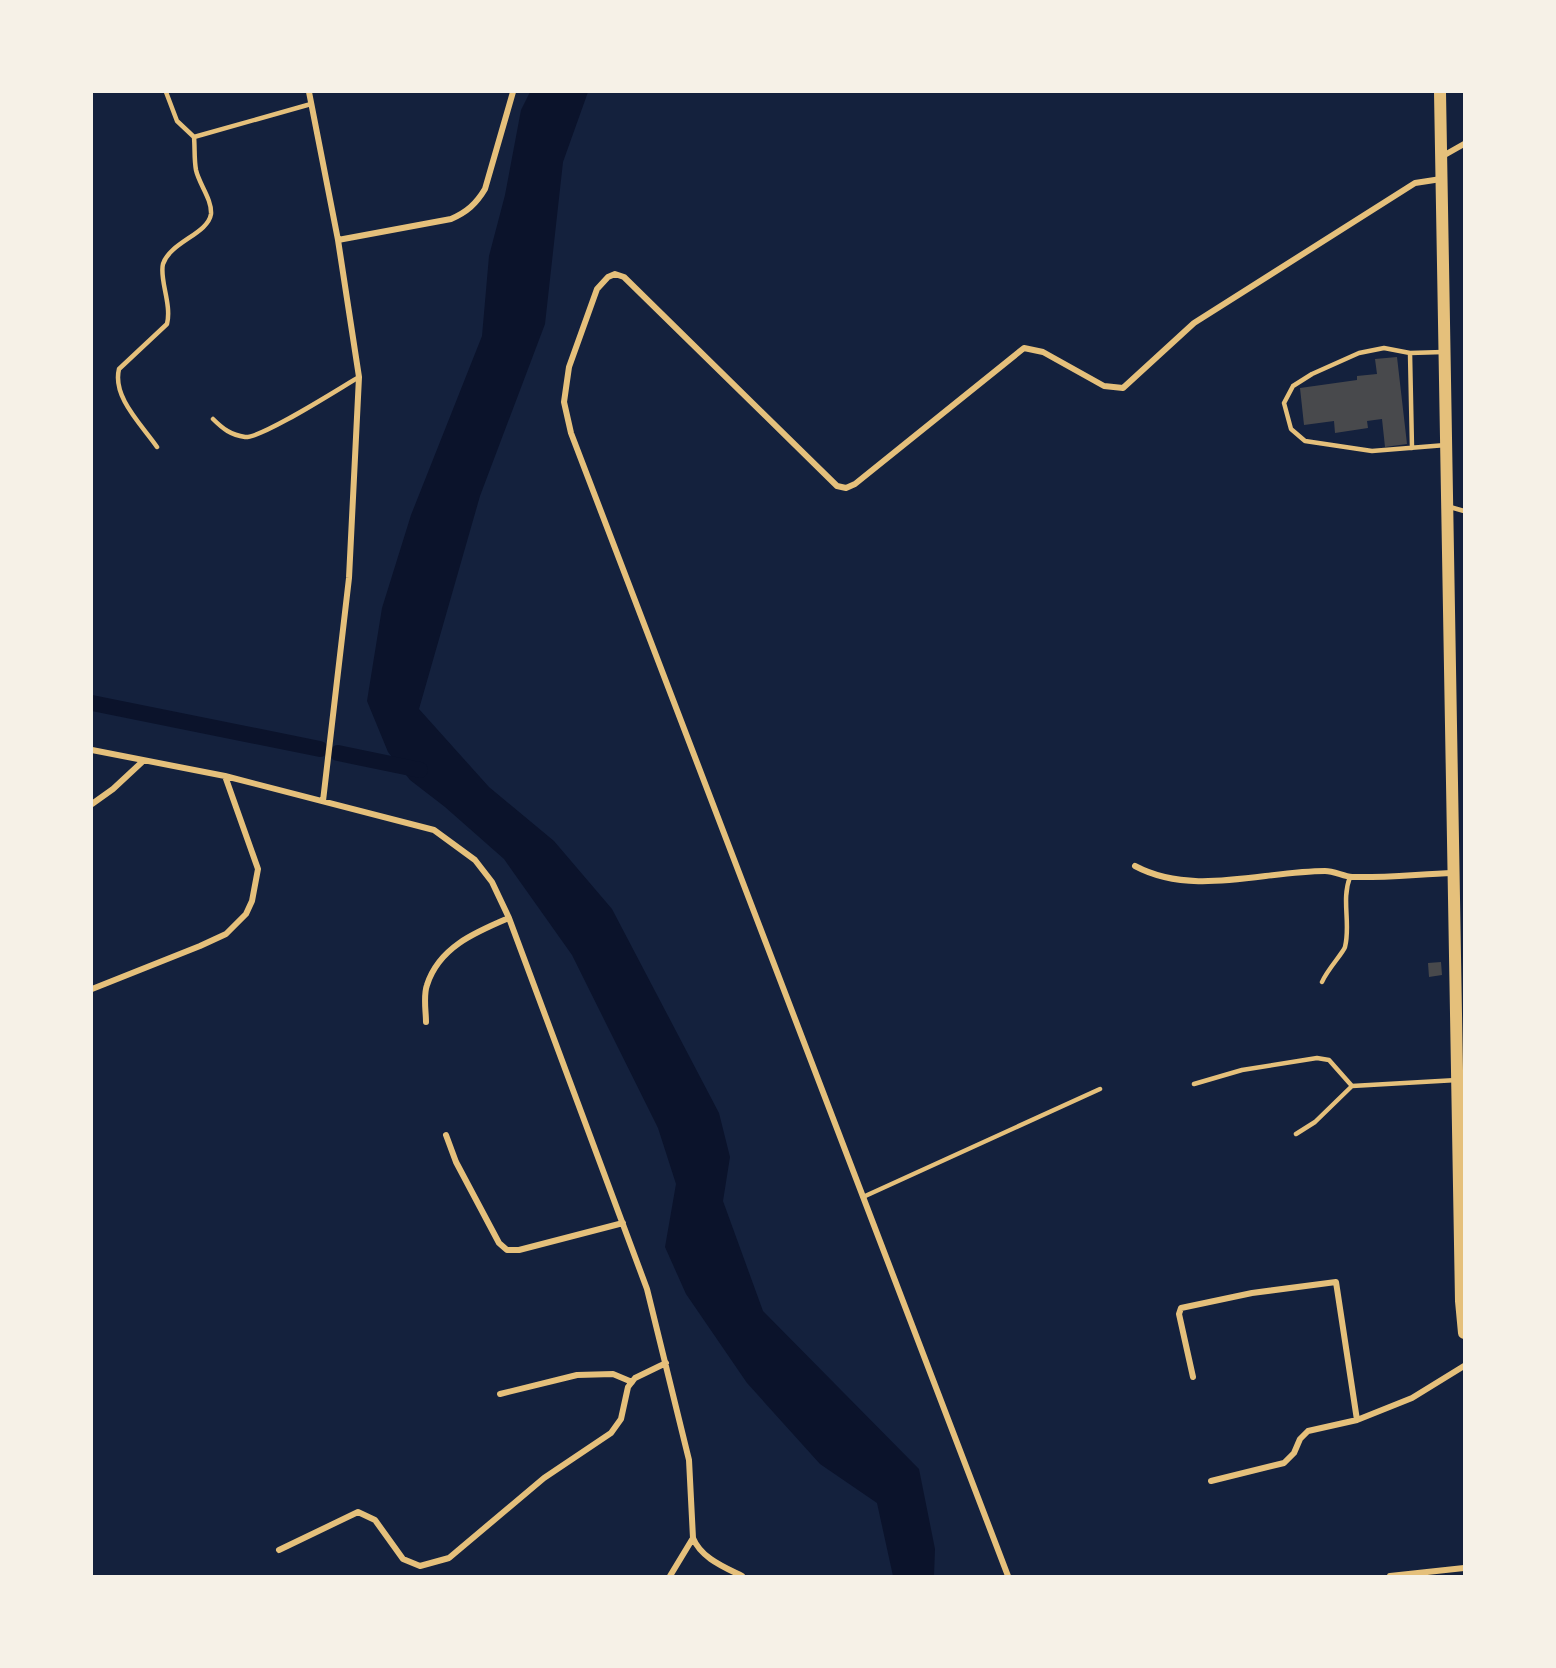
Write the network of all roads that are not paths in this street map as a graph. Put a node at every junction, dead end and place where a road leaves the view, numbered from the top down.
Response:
1 (166, 92) edge
2 (309, 92) edge
3 (513, 92) edge
4 (1440, 92) edge
5 (311, 104) junction
6 (194, 137) junction
7 (1464, 144) edge
8 (1441, 157) junction
9 (1441, 179) junction
10 (338, 240) junction
11 (1444, 352) junction
12 (1410, 353) junction
13 (359, 377) junction
14 (213, 419) dead end
15 (1446, 445) junction
16 (158, 447) dead end
17 (1412, 448) junction
18 (1447, 507) junction
19 (1464, 511) edge
20 (92, 750) edge
21 (142, 762) junction
22 (225, 776) junction
23 (323, 801) junction
24 (92, 804) edge
25 (1135, 866) dead end
26 (1453, 873) junction
27 (1350, 877) junction
28 (509, 918) junction
29 (1322, 982) dead end
30 (92, 989) edge
31 (426, 1022) dead end
32 (1460, 1024) edge
33 (1457, 1080) junction
34 (1194, 1084) dead end
35 (1352, 1086) junction
36 (1100, 1089) dead end
37 (1296, 1134) dead end
38 (446, 1135) dead end
39 (863, 1197) junction
40 (623, 1223) junction
41 (1464, 1333) edge
42 (666, 1363) junction
43 (1464, 1366) edge
44 (1193, 1377) dead end
45 (632, 1382) junction
46 (500, 1394) dead end
47 (1357, 1420) junction
48 (1211, 1481) dead end
49 (693, 1538) junction
50 (279, 1550) dead end
51 (1464, 1568) edge
52 (670, 1576) edge
53 (742, 1576) edge
54 (1008, 1576) edge
55 (1390, 1576) edge

1 - 6 lane
2 - 5 street
3 - 10 street
4 - 8 main road
5 - 6 lane
5 - 10 street
6 - 16 lane
7 - 8 street
8 - 9 main road
9 - 11 main road
9 - 39 street
10 - 13 street
11 - 12 lane
11 - 15 main road
12 - 17 lane
12 - 17 lane
13 - 14 lane
13 - 23 street
15 - 17 lane
15 - 18 main road
18 - 19 lane
18 - 26 main road
20 - 21 street
21 - 22 street
21 - 24 street
22 - 23 street
22 - 30 street
23 - 28 street
25 - 27 street
26 - 27 street
26 - 32 main road
27 - 29 lane
28 - 31 street
28 - 40 street
32 - 33 main road
33 - 35 lane
33 - 41 main road
34 - 35 lane
35 - 37 lane
36 - 39 lane
38 - 40 street
39 - 54 street
40 - 42 street
42 - 45 street
42 - 49 street
43 - 47 street
44 - 47 street
45 - 46 street
45 - 50 street
47 - 48 street
49 - 52 street
49 - 53 street
51 - 55 street

